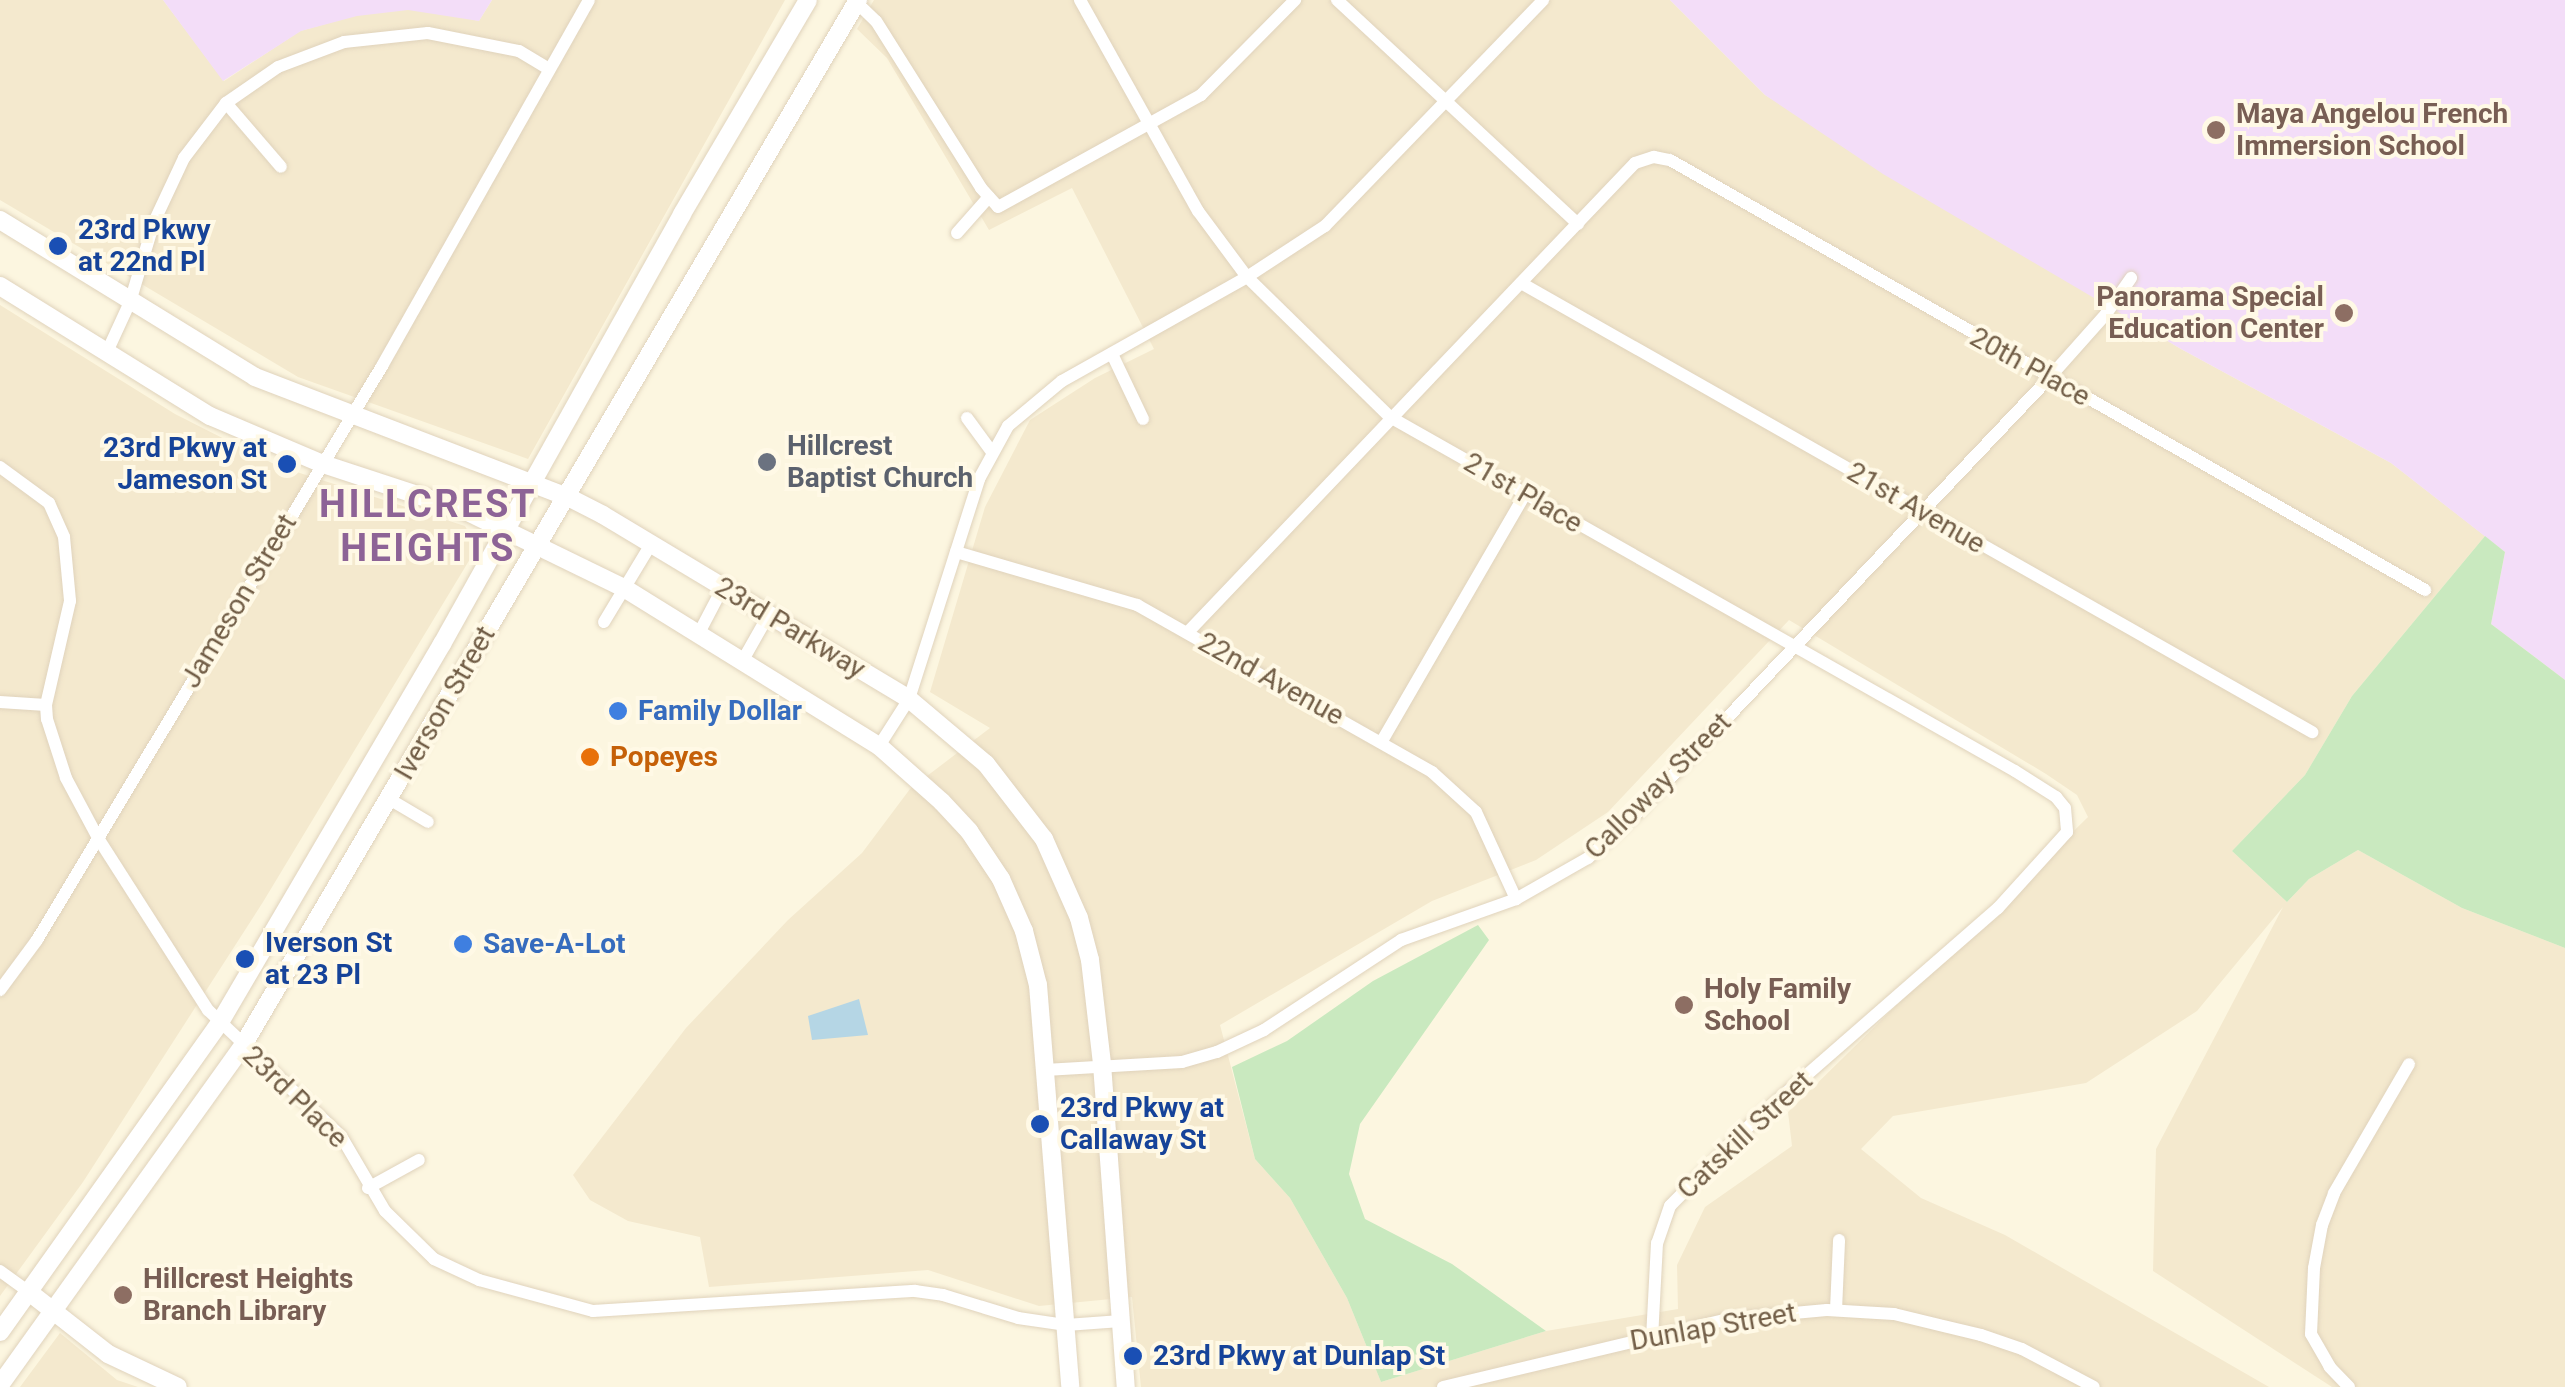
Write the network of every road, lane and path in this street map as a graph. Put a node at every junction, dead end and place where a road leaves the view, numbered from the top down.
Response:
1 (588, 0) edge
2 (808, 0) edge
3 (1080, 0) edge
4 (1295, 0) edge
5 (1338, 0) edge
6 (1543, 0) edge
7 (856, 1) edge
8 (548, 68) junction
9 (226, 103) junction
10 (1446, 103) junction
11 (1149, 126) junction
12 (281, 167) dead end
13 (993, 202) junction
14 (0, 220) edge
15 (1578, 224) junction
16 (957, 233) dead end
17 (1247, 277) junction
18 (2131, 278) dead end
19 (1521, 283) junction
20 (0, 286) edge
21 (130, 302) junction
22 (107, 352) junction
23 (1112, 354) junction
24 (2049, 378) junction
25 (353, 414) junction
26 (1390, 417) junction
27 (967, 418) dead end
28 (1143, 420) dead end
29 (992, 452) junction
30 (320, 462) junction
31 (0, 466) edge
32 (532, 482) junction
33 (1524, 496) junction
34 (568, 497) junction
35 (1923, 512) junction
36 (505, 531) junction
37 (538, 544) junction
38 (650, 544) junction
39 (956, 552) junction
40 (722, 587) junction
41 (624, 588) junction
42 (2425, 590) dead end
43 (769, 614) junction
44 (604, 622) dead end
45 (1188, 632) junction
46 (699, 633) junction
47 (1797, 646) junction
48 (743, 660) junction
49 (909, 699) junction
50 (0, 702) edge
51 (46, 705) junction
52 (2312, 732) dead end
53 (1382, 741) junction
54 (880, 746) junction
55 (389, 798) junction
56 (428, 822) dead end
57 (98, 838) junction
58 (2050, 851) joint
59 (1516, 898) junction
60 (0, 990) edge
61 (219, 1024) junction
62 (242, 1047) junction
63 (1102, 1064) junction
64 (2409, 1064) dead end
65 (1046, 1070) junction
66 (419, 1160) dead end
67 (368, 1188) junction
68 (1839, 1240) dead end
69 (0, 1271) edge
70 (28, 1292) junction
71 (1836, 1310) junction
72 (55, 1311) junction
73 (1120, 1320) junction
74 (1066, 1324) junction
75 (0, 1332) edge
76 (1652, 1338) junction
77 (0, 1385) edge
78 (178, 1387) edge
79 (1070, 1387) edge
80 (1126, 1387) edge
81 (1443, 1387) edge
82 (2094, 1387) edge
83 (2349, 1387) edge

1 - 8 street, Jameson Street
2 - 32 street, Iverson Street
3 - 11 street, 21st Place
4 - 11 street
5 - 10 street
6 - 10 street
7 - 13 street
7 - 34 street, Iverson Street
8 - 9 street
8 - 25 street, Jameson Street
9 - 12 street
9 - 21 street
10 - 15 street
10 - 17 street
11 - 13 street
11 - 17 street, 21st Place
13 - 16 street
14 - 21 street, 23rd Parkway
15 - 19 street
15 - 24 street, 20th Place
17 - 23 street
17 - 26 street, 21st Place
18 - 24 street, Calloway Street
19 - 26 street
19 - 35 street, 21st Avenue
20 - 22 street, 23rd Parkway
21 - 22 street
21 - 25 street, 23rd Parkway
22 - 30 street, 23rd Parkway
23 - 28 street
23 - 29 street
24 - 35 street, Calloway Street
24 - 42 street, 20th Place
25 - 30 street, Jameson Street
25 - 32 street, 23rd Parkway
26 - 33 street, 21st Place
26 - 45 street
27 - 29 street
29 - 39 street
30 - 36 street, 23rd Parkway
30 - 57 street, Jameson Street
31 - 51 street, 23rd Place
32 - 34 street, 23rd Parkway
32 - 36 street, Iverson Street
33 - 47 street, 21st Place
33 - 53 street
34 - 37 street, Iverson Street
34 - 38 street, 23rd Parkway
35 - 47 street, Calloway Street
35 - 52 street, 21st Avenue
36 - 37 street, 23rd Parkway
36 - 61 street, Iverson Street
37 - 41 street, 23rd Parkway
37 - 55 street, Iverson Street
38 - 40 street, 23rd Parkway
38 - 41 street
39 - 45 street, 22nd Avenue
39 - 49 street
40 - 43 street, 23rd Parkway
40 - 46 street
41 - 44 street
41 - 46 street, 23rd Parkway
43 - 48 street
43 - 49 street, 23rd Parkway
45 - 53 street, 22nd Avenue
46 - 48 street, 23rd Parkway
47 - 58 street, 21st Place
47 - 59 street, Calloway Street
48 - 54 street, 23rd Parkway
49 - 54 street
49 - 63 street, 23rd Parkway
50 - 51 street
51 - 57 street, 23rd Place
53 - 59 street, 22nd Avenue
54 - 65 street, 23rd Parkway
55 - 56 street
55 - 62 street, Iverson Street
57 - 60 street, Jameson Street
57 - 61 street, 23rd Place
58 - 76 street, Catskill Street
59 - 63 street, Calloway Street
61 - 62 street, 23rd Place
61 - 70 street, Iverson Street
62 - 67 street, 23rd Place
62 - 72 street, Iverson Street
63 - 65 street, Calloway Street
63 - 73 street, 23rd Parkway
64 - 83 street
65 - 74 street, 23rd Parkway
66 - 67 street
67 - 74 street, 23rd Place
68 - 71 street
69 - 70 street
70 - 72 street
70 - 75 street, Iverson Street
71 - 76 street, Dunlap Street
71 - 82 street, Dunlap Street
72 - 77 street, Iverson Street
72 - 78 street
73 - 74 street, 23rd Place
73 - 80 street, 23rd Parkway
74 - 79 street, 23rd Parkway
76 - 81 street, Dunlap Street

